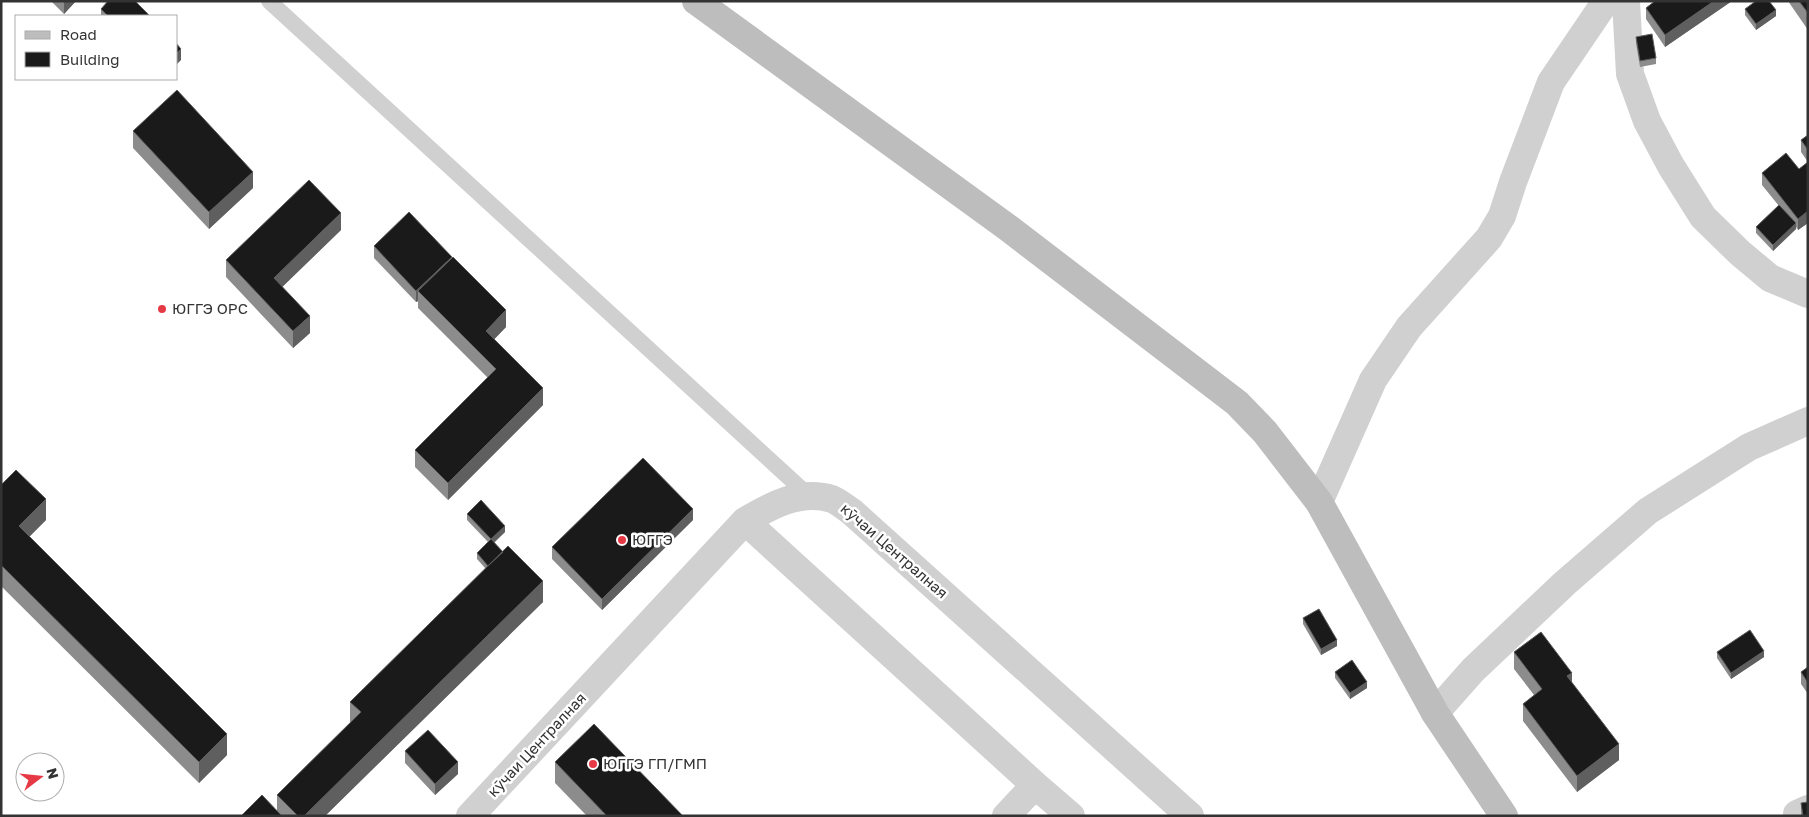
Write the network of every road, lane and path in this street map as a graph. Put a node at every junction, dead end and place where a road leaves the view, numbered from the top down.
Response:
1 (269, 1) edge
2 (696, 1) edge
3 (1606, 1) edge
4 (1626, 1) edge
5 (1808, 294) edge
6 (1808, 421) edge
7 (808, 494) junction
8 (1319, 502) junction
9 (746, 521) junction
10 (1435, 713) junction
11 (1036, 785) junction
12 (470, 816) edge
13 (1006, 816) edge
14 (1070, 816) edge
15 (1190, 816) edge
16 (1504, 816) edge

1 - 7 lane
2 - 8 main road
3 - 8 street
4 - 5 street
6 - 10 street
7 - 9 street, кӯчаи Централная
7 - 15 street, кӯчаи Централная
8 - 10 main road
9 - 11 street
9 - 12 street, кӯчаи Централная
10 - 16 main road
11 - 13 street
11 - 14 street

